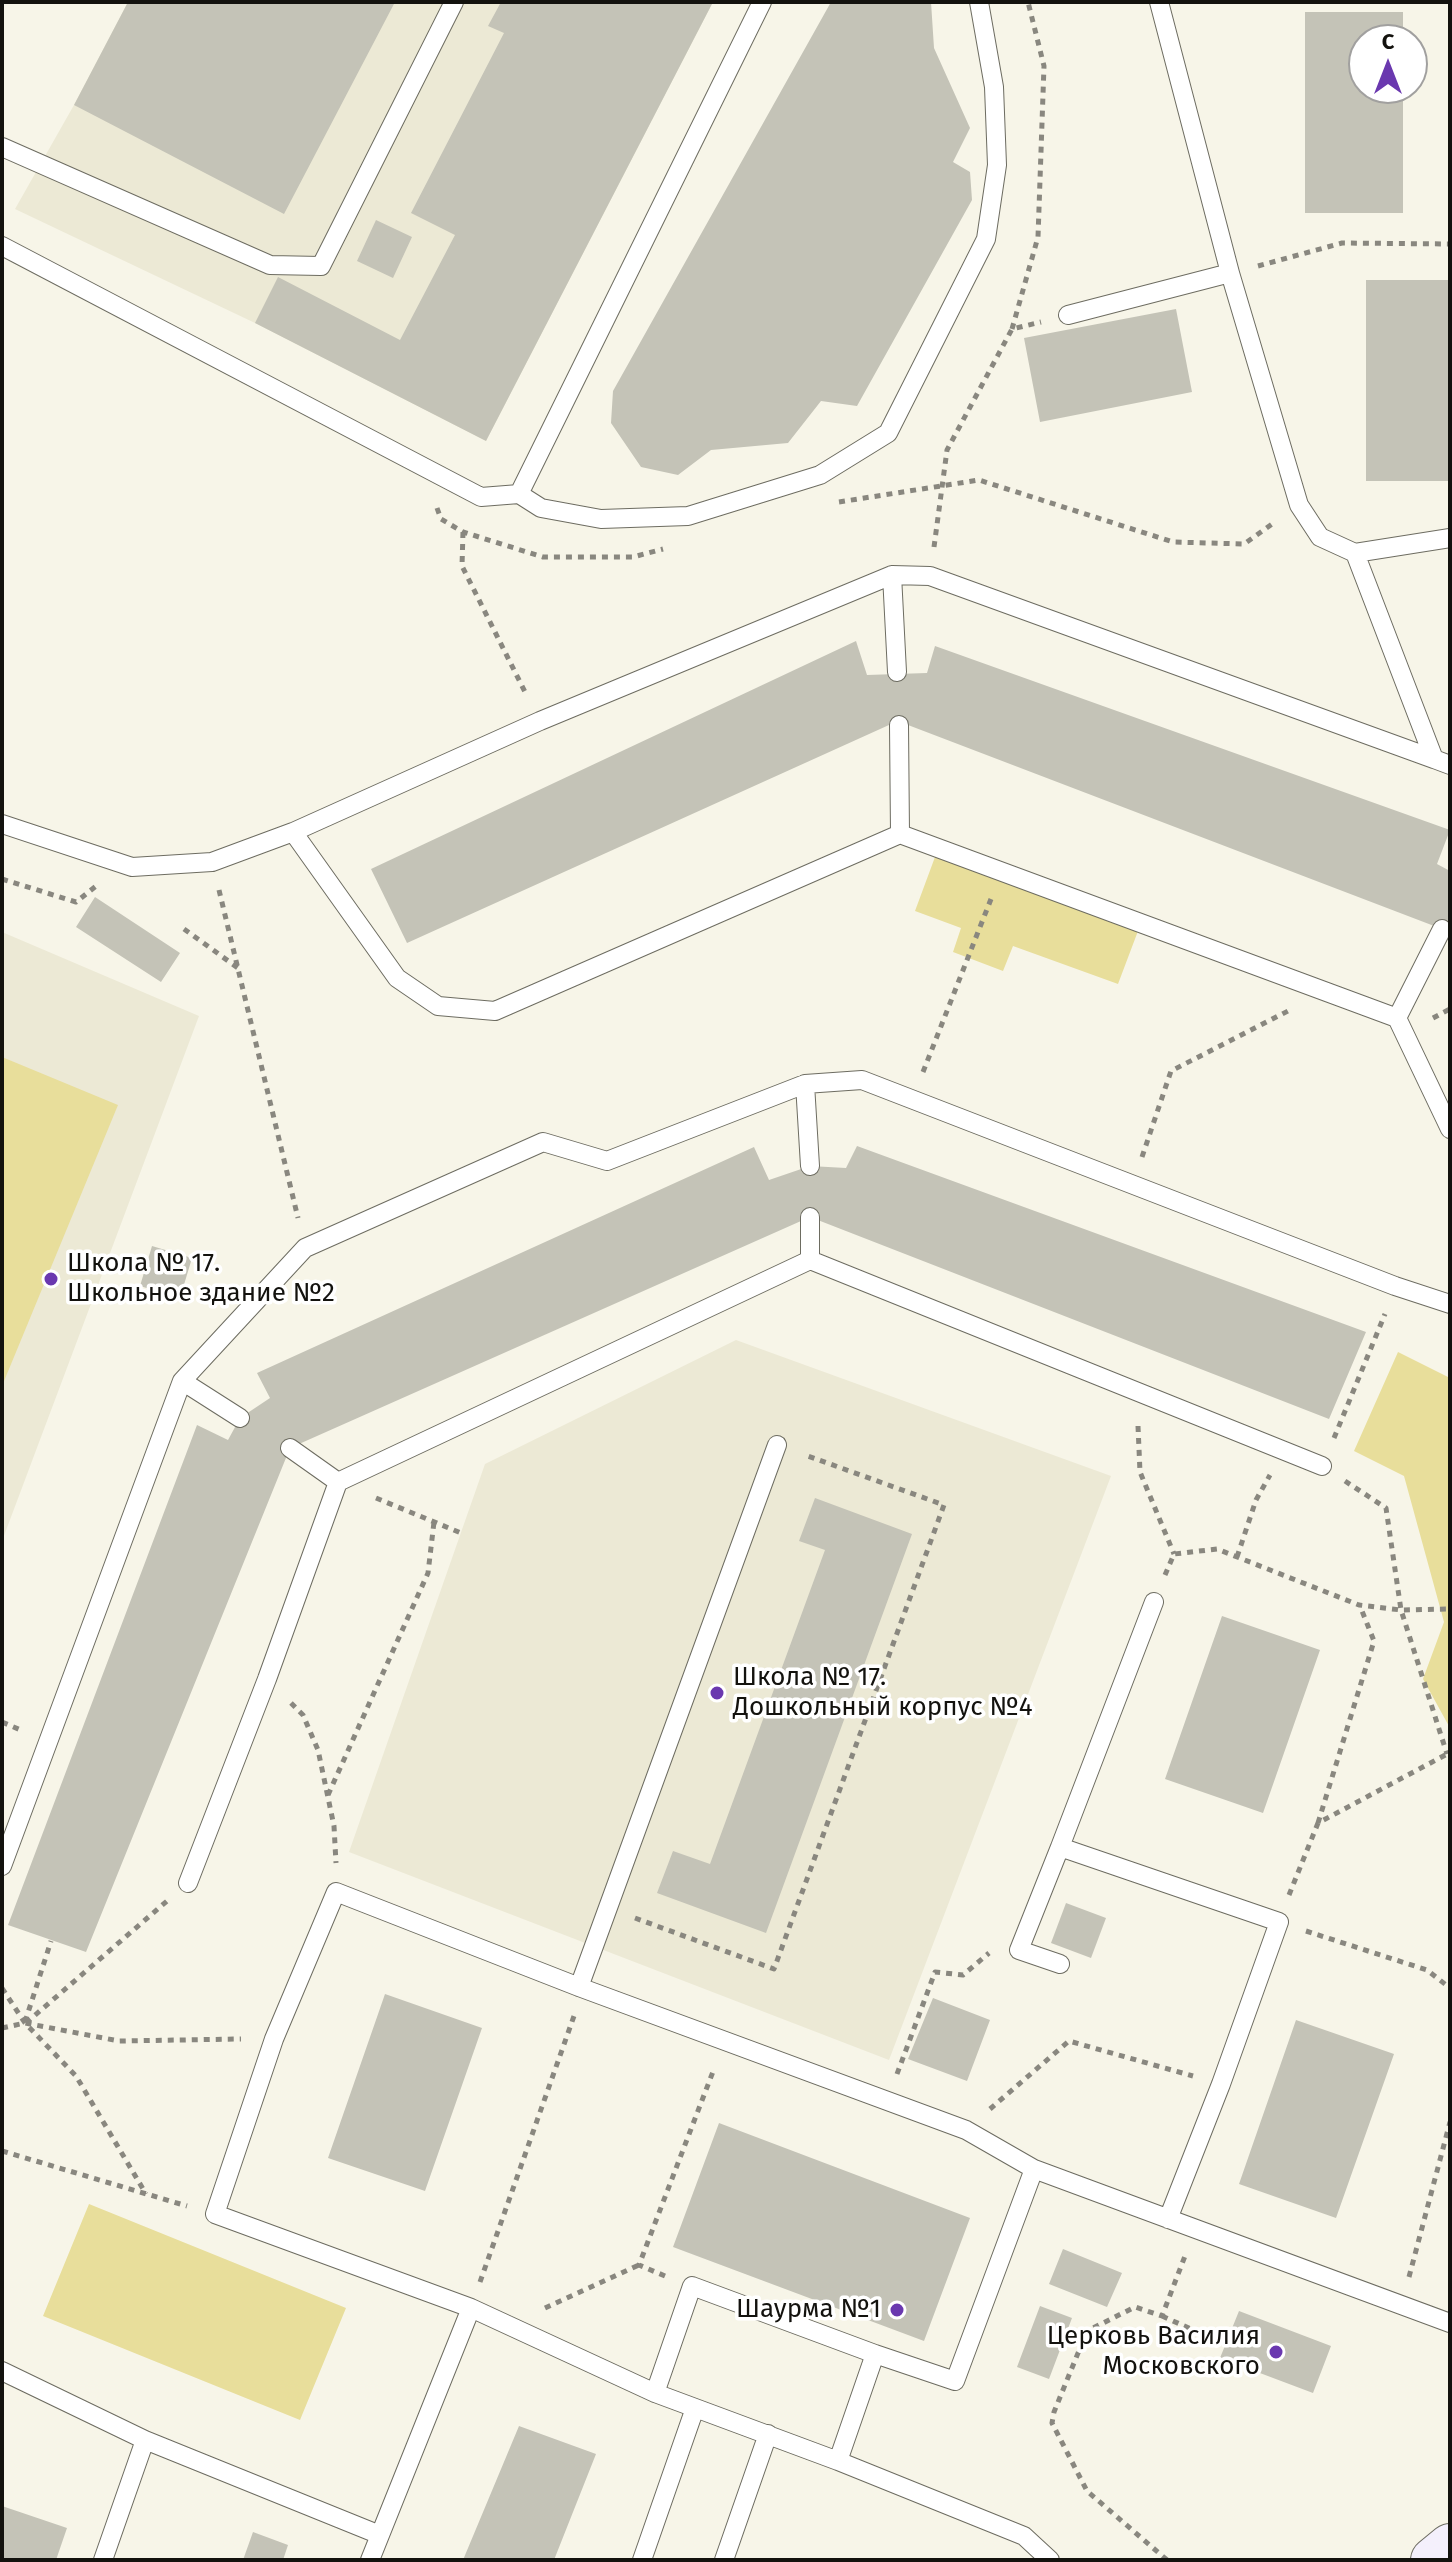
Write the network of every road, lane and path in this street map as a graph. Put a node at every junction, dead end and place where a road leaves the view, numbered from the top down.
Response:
1 (454, 2) edge
2 (762, 2) edge
3 (979, 2) edge
4 (1028, 2) edge
5 (1159, 2) edge
6 (2, 147) edge
7 (1450, 244) edge
8 (2, 246) edge
9 (1230, 273) junction
10 (1068, 315) joint
11 (1012, 329) junction
12 (422, 466) junction
13 (944, 485) junction
14 (519, 494) junction
15 (832, 504) dead end
16 (1299, 505) junction
17 (463, 532) junction
18 (1450, 538) edge
19 (664, 549) dead end
20 (1355, 553) junction
21 (892, 575) junction
22 (930, 576) junction
23 (897, 672) dead end
24 (540, 721) junction
25 (899, 725) dead end
26 (1442, 762) edge
27 (2, 824) edge
28 (293, 832) junction
29 (900, 834) junction
30 (212, 862) junction
31 (1001, 871) junction
32 (105, 878) dead end
33 (2, 879) edge
34 (184, 929) dead end
35 (1442, 929) dead end
36 (238, 968) junction
37 (1327, 991) junction
38 (1397, 1018) junction
39 (805, 1084) junction
40 (912, 1099) junction
41 (1450, 1129) edge
42 (810, 1166) dead end
43 (1133, 1184) junction
44 (810, 1217) dead end
45 (305, 1248) junction
46 (810, 1260) junction
47 (1450, 1304) edge
48 (1375, 1341) dead end
49 (182, 1381) junction
50 (1136, 1391) junction
51 (240, 1418) dead end
52 (777, 1445) joint
53 (290, 1448) dead end
54 (1322, 1466) junction
55 (338, 1482) junction
56 (1256, 1500) dead end
57 (434, 1522) junction
58 (461, 1533) dead end
59 (1174, 1554) junction
60 (1237, 1557) junction
61 (1154, 1602) joint
62 (1359, 1605) junction
63 (1450, 1609) edge
64 (1401, 1610) junction
65 (267, 1679) junction
66 (1448, 1753) edge
67 (328, 1795) junction
68 (1318, 1823) junction
69 (334, 1826) dead end
70 (1060, 1847) junction
71 (2, 1866) edge
72 (188, 1883) joint
73 (608, 1908) junction
74 (1032, 1918) junction
75 (1279, 1922) junction
76 (51, 1941) dead end
77 (1060, 1964) dead end
78 (2, 1988) edge
79 (582, 1988) junction
80 (1450, 1988) edge
81 (25, 2023) junction
82 (2, 2028) edge
83 (274, 2039) junction
84 (725, 2041) junction
85 (1221, 2084) junction
86 (886, 2101) junction
87 (1450, 2122) edge
88 (966, 2130) junction
89 (2, 2151) edge
90 (1034, 2169) junction
91 (146, 2194) junction
92 (215, 2214) junction
93 (1168, 2219) junction
94 (1195, 2229) junction
95 (639, 2265) junction
96 (692, 2286) junction
97 (1402, 2305) junction
98 (471, 2308) junction
99 (1162, 2316) junction
100 (1450, 2323) edge
101 (508, 2325) junction
102 (1211, 2338) dead end
103 (875, 2354) junction
104 (2, 2371) edge
105 (655, 2393) junction
106 (695, 2408) junction
107 (768, 2434) junction
108 (145, 2440) junction
109 (838, 2461) junction
110 (380, 2535) junction
111 (1450, 2546) edge
112 (103, 2560) edge
113 (370, 2560) edge
114 (642, 2560) edge
115 (724, 2560) edge
116 (1050, 2560) edge
117 (1167, 2560) edge
118 (1433, 2560) edge

1 - 6 lane
2 - 14 lane
3 - 14 lane
4 - 11 path
5 - 9 lane
7 - 9 path
8 - 12 lane
9 - 10 lane
9 - 16 lane
10 - 11 path
11 - 13 path
12 - 14 lane
12 - 17 path
13 - 15 path
13 - 16 path
13 - 22 path
16 - 20 lane
17 - 19 path
17 - 24 path
18 - 20 lane
20 - 26 lane
21 - 22 lane
21 - 23 lane
21 - 24 lane
22 - 26 lane
24 - 28 lane
25 - 29 lane
27 - 30 lane
28 - 29 lane
28 - 30 lane
29 - 31 lane
30 - 36 path
31 - 37 lane
31 - 40 path
32 - 33 path
34 - 36 path
35 - 38 lane
36 - 45 path
37 - 38 lane
37 - 43 path
38 - 41 lane
39 - 40 lane
39 - 42 lane
39 - 45 lane
40 - 43 lane
43 - 47 lane
44 - 46 lane
45 - 49 lane
46 - 50 lane
46 - 55 lane
48 - 54 path
49 - 51 lane
49 - 71 lane
50 - 54 lane
50 - 59 path
52 - 73 lane
52 - 73 path
53 - 55 lane
54 - 64 path
55 - 57 path
55 - 65 lane
56 - 60 path
57 - 58 path
57 - 67 path
59 - 60 path
59 - 61 path
60 - 62 path
61 - 70 lane
62 - 64 path
62 - 68 path
63 - 64 path
64 - 66 path
65 - 67 path
65 - 72 lane
66 - 68 path
67 - 69 path
68 - 75 path
70 - 74 lane
70 - 75 lane
72 - 81 path
73 - 79 lane
74 - 77 lane
74 - 86 path
75 - 80 path
75 - 85 lane
76 - 81 path
78 - 81 path
79 - 83 lane
79 - 84 lane
79 - 98 path
81 - 82 path
81 - 83 path
81 - 91 path
83 - 92 lane
84 - 86 lane
84 - 95 path
85 - 88 path
85 - 93 lane
86 - 88 lane
87 - 97 path
88 - 90 lane
89 - 91 path
90 - 93 lane
90 - 103 lane
91 - 92 path
92 - 98 lane
93 - 94 lane
94 - 97 lane
94 - 99 path
95 - 96 path
95 - 101 path
96 - 103 lane
96 - 105 lane
97 - 100 lane
98 - 101 lane
98 - 110 lane
99 - 102 path
99 - 117 path
101 - 105 lane
103 - 109 lane
104 - 108 lane
105 - 106 lane
106 - 107 lane
106 - 114 lane
107 - 109 lane
107 - 115 lane
108 - 110 lane
108 - 112 lane
109 - 116 lane
110 - 113 lane
111 - 118 main road

